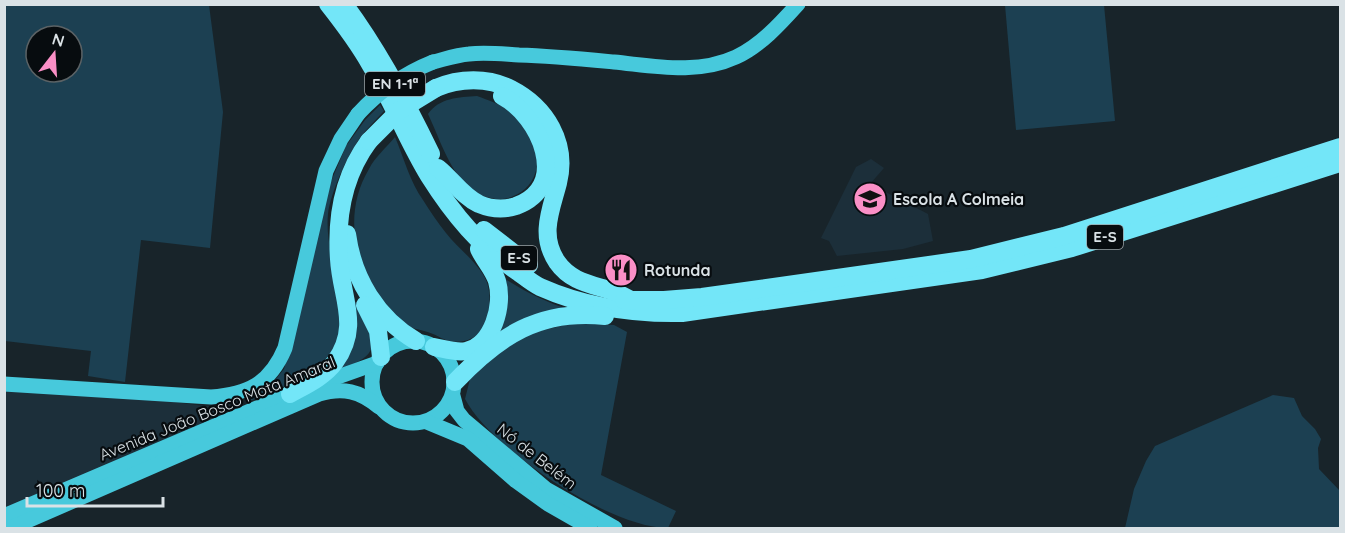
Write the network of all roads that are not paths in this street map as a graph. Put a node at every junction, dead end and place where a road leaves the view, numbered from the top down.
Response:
1 (328, 4) edge
2 (344, 4) edge
3 (798, 4) edge
4 (438, 91) junction
5 (372, 143) junction
6 (1341, 147) edge
7 (1341, 163) edge
8 (438, 168) junction
9 (469, 232) junction
10 (338, 243) junction
11 (633, 301) junction
12 (651, 314) junction
13 (416, 341) junction
14 (434, 347) junction
15 (379, 360) junction
16 (4, 384) edge
17 (454, 389) junction
18 (290, 394) junction
19 (379, 407) junction
20 (427, 422) junction
21 (4, 516) edge
22 (11, 528) edge
23 (590, 528) edge
24 (615, 528) edge

1 - 9 highway, EN 1-1ª
2 - 8 highway, EN 1-1ª
3 - 16 main road, bridge
4 - 5 highway
4 - 8 highway
4 - 11 highway
5 - 10 highway
5 - 13 highway
6 - 11 highway, E-S
7 - 12 highway, E-S
8 - 11 highway, E-S
9 - 12 highway, E-S
9 - 14 highway
10 - 15 highway
10 - 18 highway
12 - 17 highway
13 - 14 main road
13 - 15 main road
14 - 17 main road
15 - 18 main road, Avenida João Bosco Mota Amaral
15 - 19 main road
17 - 20 main road
17 - 24 main road, Nó de Belém
18 - 21 main road, Avenida João Bosco Mota Amaral
19 - 20 main road
19 - 22 main road, Avenida João Bosco Mota Amaral
20 - 23 main road, Nó de Belém

